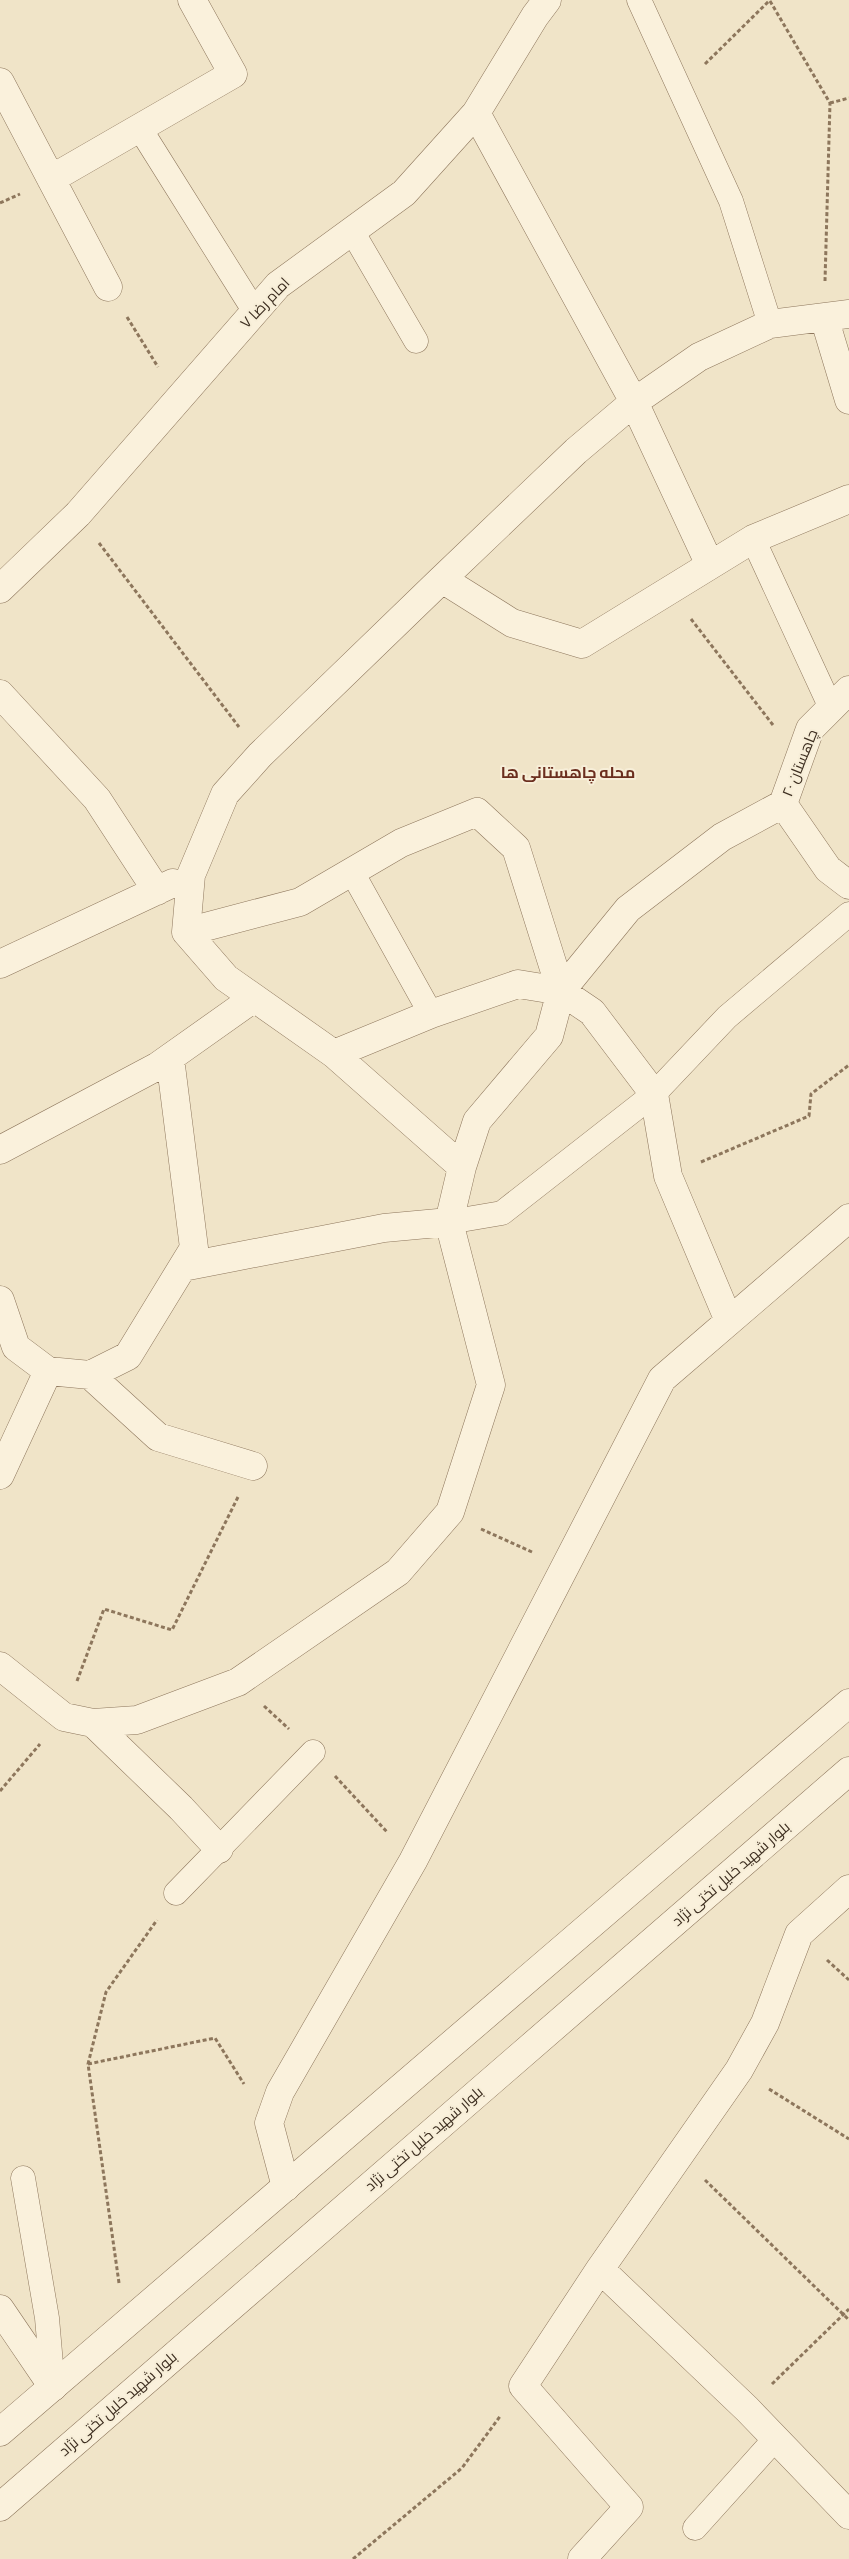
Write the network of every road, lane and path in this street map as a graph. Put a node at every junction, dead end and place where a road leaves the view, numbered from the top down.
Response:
1 (192, 0) edge
2 (547, 0) edge
3 (638, 0) edge
4 (770, 1) edge
5 (0, 82) edge
6 (679, 88) junction
7 (849, 98) edge
8 (830, 103) junction
9 (476, 113) junction
10 (139, 127) junction
11 (51, 179) junction
12 (352, 231) junction
13 (108, 287) joint
14 (255, 312) junction
15 (837, 315) edge
16 (770, 324) junction
17 (416, 340) dead end
18 (178, 399) junction
19 (849, 400) edge
20 (634, 402) junction
21 (849, 499) edge
22 (78, 514) junction
23 (753, 540) junction
24 (710, 564) junction
25 (442, 578) junction
26 (0, 589) edge
27 (670, 592) junction
28 (0, 694) edge
29 (840, 699) edge
30 (260, 755) junction
31 (799, 760) junction
32 (783, 804) junction
33 (352, 872) junction
34 (191, 875) junction
35 (849, 885) edge
36 (156, 891) junction
37 (849, 914) edge
38 (186, 932) junction
39 (0, 964) edge
40 (561, 992) junction
41 (254, 998) junction
42 (431, 1014) junction
43 (334, 1054) junction
44 (170, 1058) junction
45 (849, 1065) edge
46 (654, 1094) junction
47 (0, 1150) edge
48 (462, 1167) junction
49 (668, 1176) junction
50 (849, 1218) edge
51 (448, 1222) junction
52 (183, 1267) junction
53 (0, 1300) edge
54 (730, 1321) junction
55 (48, 1371) junction
56 (90, 1375) junction
57 (253, 1466) joint
58 (0, 1475) edge
59 (450, 1512) junction
60 (566, 1566) junction
61 (0, 1666) edge
62 (849, 1703) edge
63 (64, 1716) junction
64 (93, 1723) junction
65 (313, 1752) dead end
66 (849, 1772) edge
67 (0, 1791) edge
68 (219, 1849) junction
69 (849, 1890) edge
70 (176, 1893) joint
71 (88, 2064) junction
72 (740, 2070) junction
73 (269, 2123) junction
74 (849, 2139) edge
75 (680, 2155) junction
76 (24, 2178) dead end
77 (286, 2187) junction
78 (600, 2269) junction
79 (0, 2309) edge
80 (849, 2309) edge
81 (843, 2314) junction
82 (849, 2320) edge
83 (126, 2324) junction
84 (523, 2386) junction
85 (52, 2387) junction
86 (747, 2409) junction
87 (0, 2432) edge
88 (775, 2439) junction
89 (0, 2506) edge
90 (849, 2515) edge
91 (695, 2528) dead end
92 (353, 2559) edge
93 (582, 2559) edge

1 - 10 street
2 - 9 street, امام رضا ۷
3 - 6 lane
4 - 6 path
4 - 8 path
5 - 11 street
6 - 16 lane
7 - 8 path
8 - 15 path
9 - 12 street, امام رضا ۷
9 - 20 street
10 - 11 street
10 - 14 lane
11 - 13 street
12 - 14 street, امام رضا ۷
12 - 17 lane
13 - 18 path
14 - 18 street, امام رضا ۷
15 - 16 street
15 - 19 street
16 - 20 street
18 - 22 street, امام رضا ۷
20 - 24 street
20 - 25 street
21 - 23 street
22 - 26 street, امام رضا ۷
22 - 30 path
23 - 24 street
23 - 29 lane
24 - 27 street
25 - 27 street
25 - 30 street
27 - 31 path
28 - 36 street
29 - 31 street, چاهستان ۲۰
30 - 34 street
31 - 32 street, چاهستان ۲۰
32 - 35 street, چاهستان ۲۰
32 - 40 street
33 - 38 street
33 - 40 street
33 - 42 lane
34 - 36 street
34 - 38 street
36 - 39 street
37 - 46 lane
38 - 41 street
40 - 42 street
40 - 46 street
40 - 48 street
41 - 43 street
41 - 44 street
42 - 43 street
43 - 48 street
44 - 47 street
44 - 52 street
45 - 49 path
46 - 49 street
46 - 51 lane
48 - 51 street
49 - 54 street
50 - 54 street
51 - 52 street
51 - 59 street
52 - 56 street
53 - 55 street
54 - 60 street
55 - 56 street
55 - 58 street
56 - 57 street
57 - 63 path
59 - 60 path
59 - 64 street
60 - 73 street
61 - 63 street
62 - 77 street
63 - 64 street
63 - 67 path
64 - 68 street
65 - 68 lane
66 - 89 street, بلوار شهید خلیل تختی نژاد
68 - 70 lane
69 - 72 street
70 - 71 path
71 - 73 path
71 - 83 path
72 - 74 path
72 - 75 street
73 - 77 street
75 - 78 street
75 - 81 path
76 - 85 lane
77 - 83 street
78 - 84 street
78 - 86 street
79 - 85 street
80 - 81 path
81 - 82 path
81 - 86 path
83 - 85 street
84 - 92 path
84 - 93 street
85 - 87 street
86 - 88 street
88 - 90 street
88 - 91 lane

